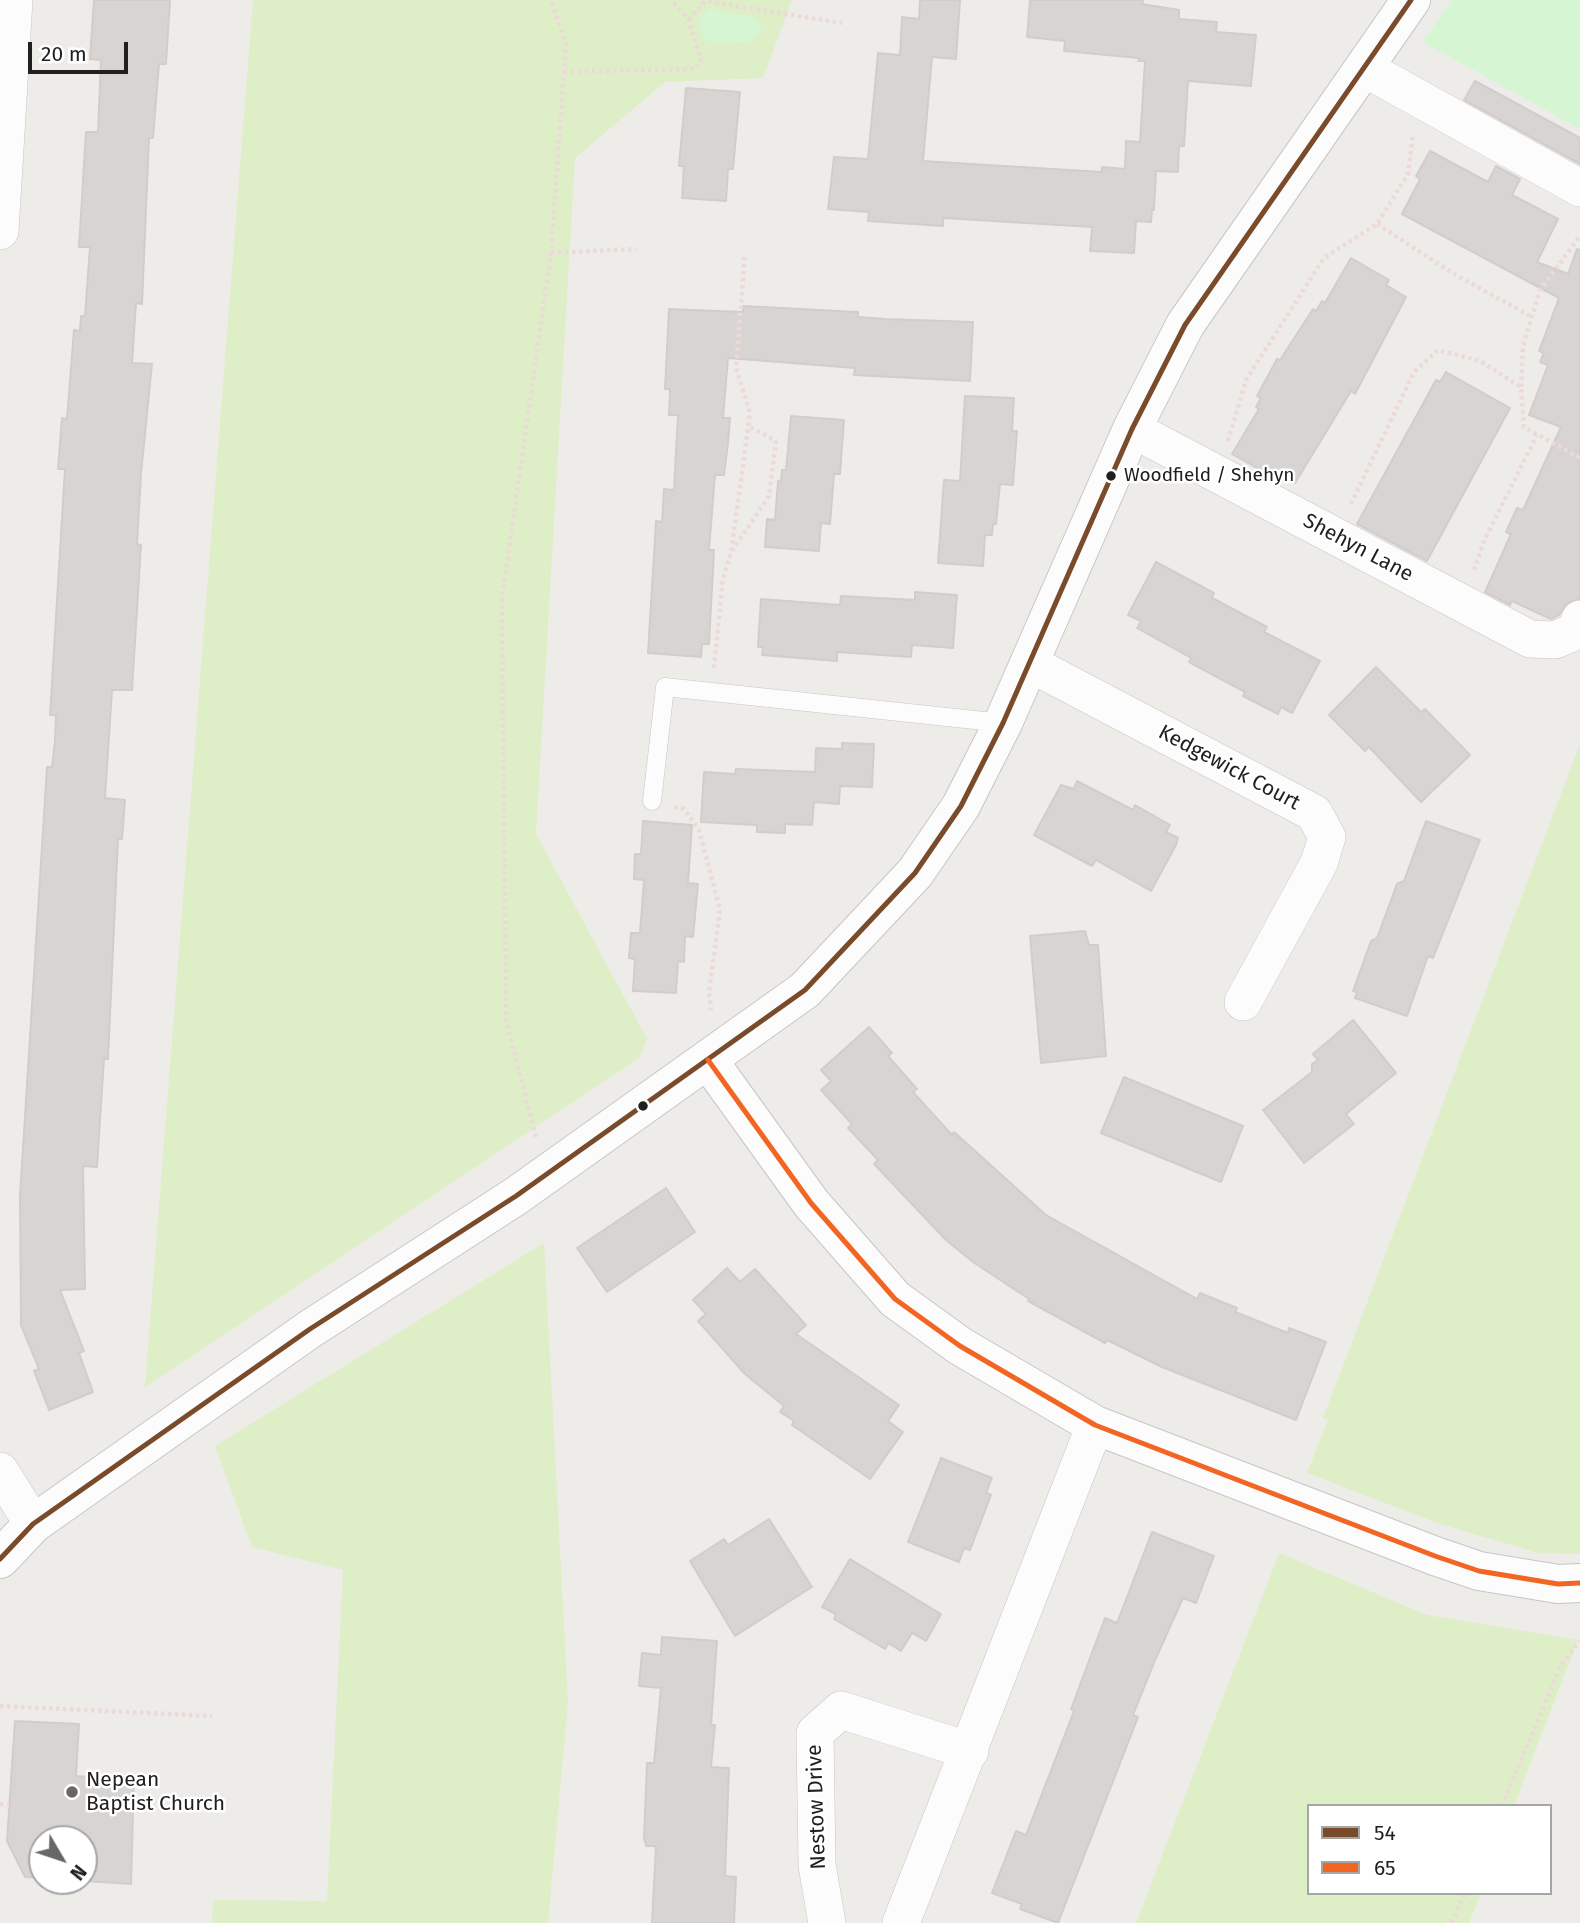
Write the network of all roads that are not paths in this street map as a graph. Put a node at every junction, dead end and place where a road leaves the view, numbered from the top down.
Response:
1 (14, 0) edge
2 (1411, 0) edge
3 (1364, 68) junction
4 (1580, 188) edge
5 (0, 231) edge
6 (1132, 429) junction
7 (1580, 619) edge
8 (1029, 663) junction
9 (1003, 723) junction
10 (652, 801) road end
11 (1243, 1002) dead end
12 (708, 1060) junction
13 (1095, 1425) junction
14 (0, 1471) edge
15 (33, 1524) junction
16 (0, 1559) edge
17 (1580, 1583) edge
18 (970, 1751) junction
19 (827, 1923) edge
20 (901, 1923) edge

1 - 5 street
2 - 3 street
3 - 4 street
3 - 6 street
6 - 7 street, Shehyn Lane
6 - 8 street
8 - 9 street
8 - 11 street, Kedgewick Court
9 - 10 lane
9 - 12 street
12 - 13 street
12 - 15 street
13 - 17 street
13 - 18 street
14 - 15 street
15 - 16 street
18 - 19 street, Nestow Drive
18 - 20 street

